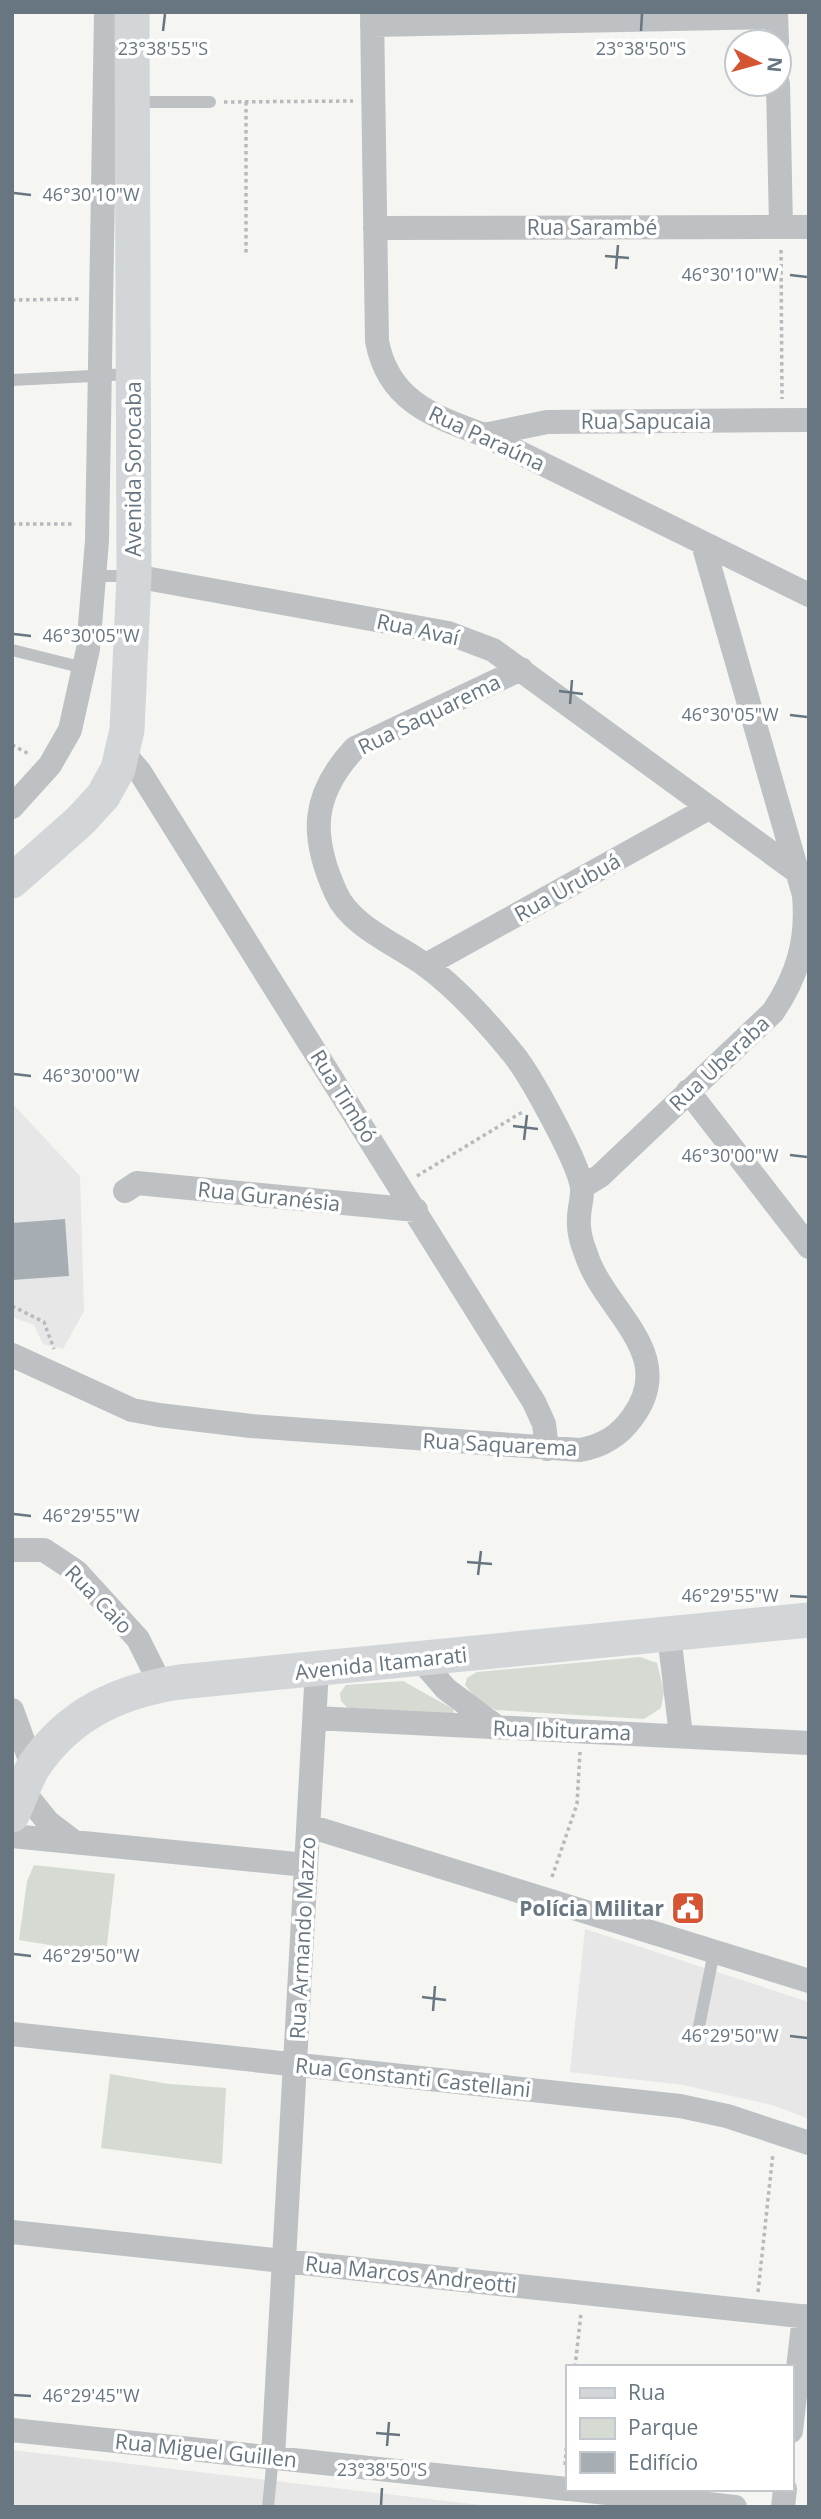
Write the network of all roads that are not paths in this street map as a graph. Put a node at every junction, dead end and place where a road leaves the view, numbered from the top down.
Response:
1 (106, 12) edge
2 (132, 12) edge
3 (776, 15) edge
4 (372, 18) edge
5 (778, 98) edge
6 (118, 102) junction
7 (210, 102) road end
8 (781, 226) junction
9 (809, 227) edge
10 (375, 228) junction
11 (116, 374) junction
12 (12, 380) edge
13 (809, 420) edge
14 (484, 435) junction
15 (703, 544) junction
16 (95, 576) junction
17 (134, 576) junction
18 (809, 595) edge
19 (12, 650) edge
20 (84, 668) junction
21 (521, 669) junction
22 (123, 752) junction
23 (12, 807) edge
24 (707, 809) junction
25 (799, 873) junction
26 (12, 881) edge
27 (426, 965) junction
28 (688, 1091) junction
29 (582, 1187) junction
30 (125, 1191) dead end
31 (416, 1210) junction
32 (808, 1243) edge
33 (12, 1355) edge
34 (547, 1449) junction
35 (12, 1550) edge
36 (809, 1620) edge
37 (669, 1635) junction
38 (420, 1659) junction
39 (317, 1669) junction
40 (161, 1685) junction
41 (12, 1710) edge
42 (315, 1718) junction
43 (497, 1727) junction
44 (681, 1735) junction
45 (809, 1743) edge
46 (23, 1791) edge
47 (309, 1826) junction
48 (12, 1836) edge
49 (73, 1841) junction
50 (306, 1865) junction
51 (714, 1952) junction
52 (809, 1981) edge
53 (12, 2034) edge
54 (697, 2036) dead end
55 (295, 2064) junction
56 (809, 2143) edge
57 (12, 2232) edge
58 (283, 2260) junction
59 (806, 2317) edge
60 (793, 2416) edge
61 (12, 2430) edge
62 (272, 2457) junction
63 (566, 2489) edge
64 (587, 2491) edge
65 (268, 2507) edge
66 (735, 2507) edge

1 - 6 street, Avenida Sorocaba
2 - 6 street, Avenida Sorocaba
3 - 4 street
4 - 10 street, Rua Paraúna
5 - 8 street
6 - 7 lane
6 - 11 street, Avenida Sorocaba
6 - 11 street, Avenida Sorocaba
8 - 9 street, Rua Sarambé
8 - 10 street, Rua Sarambé
10 - 14 street, Rua Paraúna
11 - 12 lane
11 - 16 street, Avenida Sorocaba
11 - 17 street, Avenida Sorocaba
13 - 14 street, Rua Sapucaia
14 - 15 street, Rua Paraúna
15 - 18 street, Rua Paraúna
15 - 25 street, Rua Uberaba
16 - 17 lane
16 - 20 street, Avenida Sorocaba
17 - 21 street, Rua Avaí
17 - 22 street, Avenida Sorocaba
19 - 20 lane
20 - 23 street, Avenida Sorocaba
21 - 24 street, Rua Avaí
21 - 27 street, Rua Saquarema
22 - 26 street, Avenida Sorocaba
22 - 31 street, Rua Timbó
24 - 25 street, Rua Avaí
24 - 27 street, Rua Urubuá
25 - 28 street, Rua Uberaba
27 - 29 street, Rua Saquarema
28 - 29 street, Rua Uberaba
28 - 32 street
29 - 34 street, Rua Saquarema
30 - 31 street, Rua Guranésia
31 - 34 street, Rua Timbó
33 - 34 street, Rua Saquarema
35 - 40 street, Rua Caio
36 - 37 street, Avenida Itamarati
37 - 38 street, Avenida Itamarati
37 - 44 street
38 - 39 street, Avenida Itamarati
38 - 43 street
39 - 40 street, Avenida Itamarati
39 - 42 street, Rua Armando Mazzo
40 - 46 street, Avenida Itamarati
41 - 46 street
42 - 43 street, Rua Ibiturama
42 - 47 street, Rua Armando Mazzo
43 - 44 street, Rua Ibiturama
44 - 45 street, Rua Ibiturama
46 - 49 street
47 - 50 street, Rua Armando Mazzo
47 - 51 street
48 - 49 street
49 - 50 street
50 - 55 street, Rua Armando Mazzo
51 - 52 street
51 - 54 lane
53 - 55 street, Rua Constanti Castellani
55 - 56 street, Rua Constanti Castellani
55 - 58 street, Rua Armando Mazzo
57 - 58 street, Rua Marcos Andreotti
58 - 59 street, Rua Marcos Andreotti
58 - 62 street, Rua Armando Mazzo
59 - 60 street
61 - 62 street, Rua Miguel Guillen
62 - 63 street, Rua Miguel Guillen
62 - 65 lane
64 - 66 street, Rua Miguel Guillen

